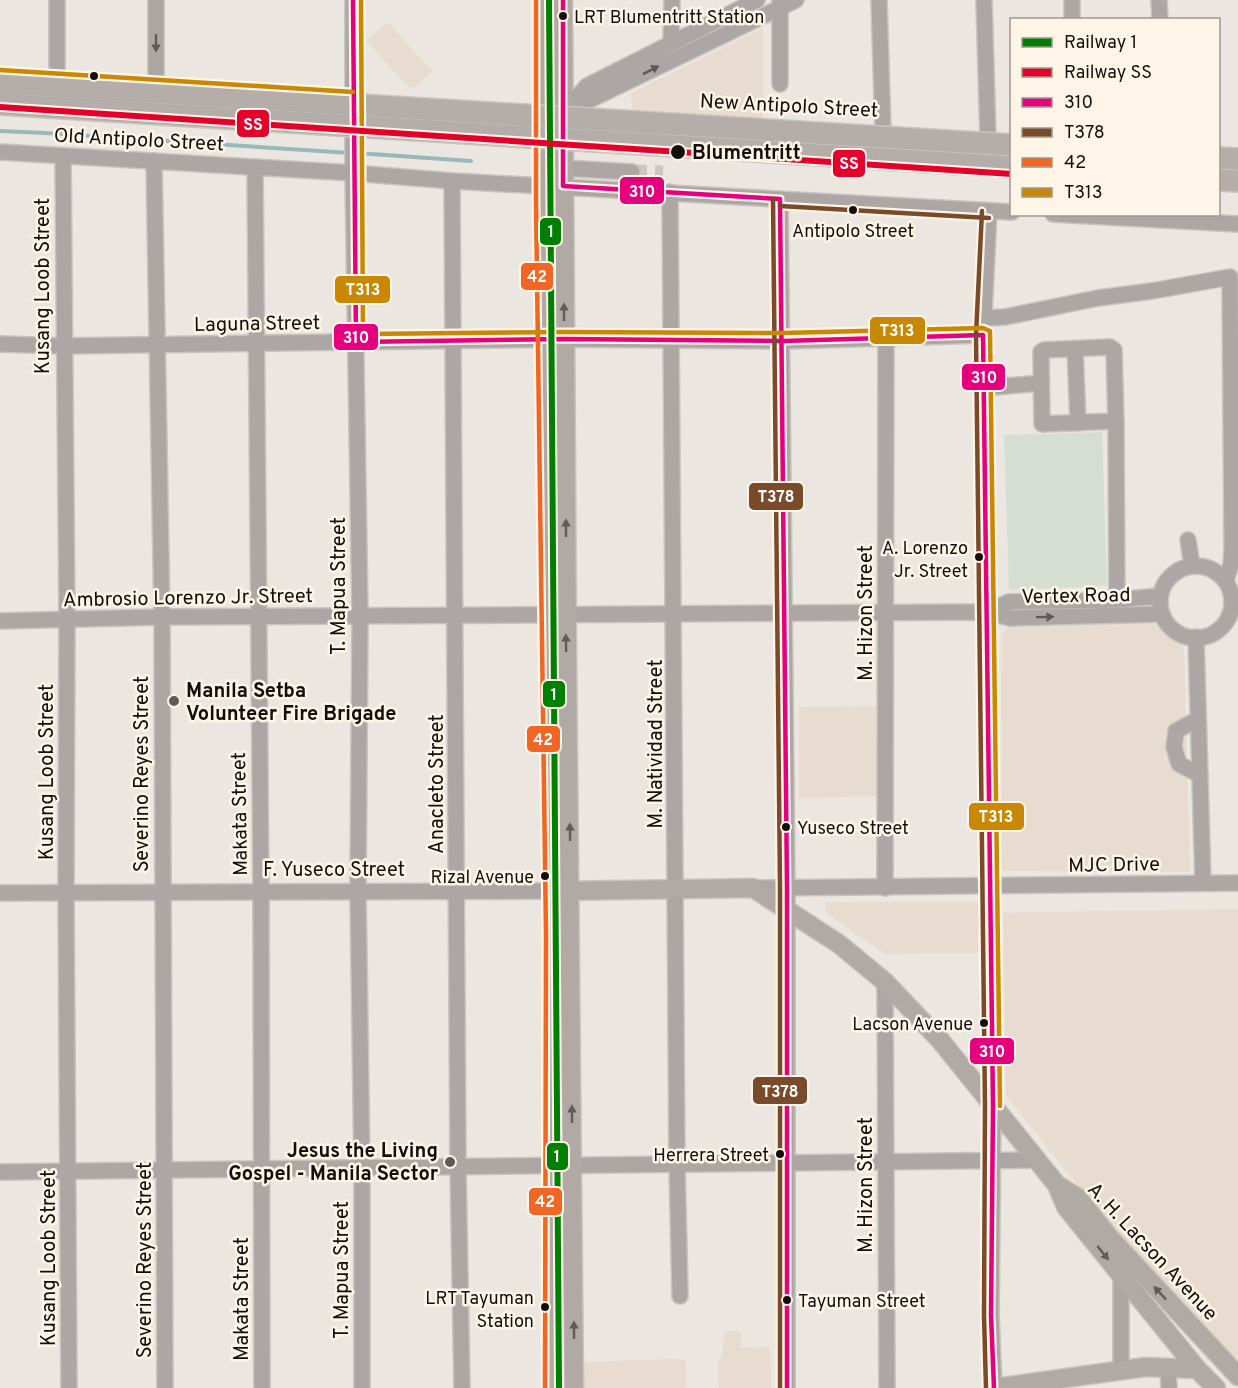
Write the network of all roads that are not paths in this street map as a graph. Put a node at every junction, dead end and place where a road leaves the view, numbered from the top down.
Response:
1 (57, 0) edge
2 (156, 0) edge
3 (353, 0) edge
4 (543, 0) edge
5 (563, 0) edge
6 (672, 0) edge
7 (757, 0) edge
8 (796, 0) edge
9 (879, 0) edge
10 (984, 0) edge
11 (1072, 0) edge
12 (1160, 0) edge
13 (779, 4) edge
14 (1072, 18) edge
15 (1160, 18) edge
16 (671, 43) junction
17 (0, 77) edge
18 (57, 80) junction
19 (0, 83) edge
20 (780, 84) dead end
21 (156, 86) junction
22 (353, 99) junction
23 (0, 104) edge
24 (543, 112) junction
25 (563, 113) junction
26 (883, 132) junction
27 (563, 137) junction
28 (988, 138) junction
29 (1010, 140) edge
30 (634, 142) dead end
31 (1010, 145) edge
32 (0, 152) edge
33 (1220, 153) edge
34 (63, 157) junction
35 (1238, 157) edge
36 (1220, 158) edge
37 (154, 161) junction
38 (255, 167) junction
39 (1010, 167) edge
40 (632, 171) tunnel mouth
41 (353, 173) junction
42 (564, 177) junction
43 (1220, 180) edge
44 (452, 181) junction
45 (1238, 181) edge
46 (670, 192) junction
47 (540, 197) junction
48 (780, 199) junction
49 (989, 211) junction
50 (1010, 212) edge
51 (1090, 216) edge
52 (1238, 224) edge
53 (984, 318) junction
54 (984, 335) junction
55 (886, 338) junction
56 (564, 339) junction
57 (545, 340) junction
58 (672, 340) junction
59 (453, 341) junction
60 (783, 341) junction
61 (356, 342) junction
62 (0, 344) edge
63 (257, 344) junction
64 (159, 345) junction
65 (63, 346) junction
66 (1075, 349) junction
67 (1041, 383) junction
68 (984, 388) junction
69 (1116, 421) junction
70 (1078, 423) junction
71 (1188, 540) dead end
72 (1192, 566) junction
73 (1226, 581) junction
74 (1161, 596) junction
75 (1117, 600) junction
76 (1235, 603) edge
77 (886, 612) junction
78 (988, 612) junction
79 (785, 613) junction
80 (558, 614) junction
81 (675, 614) junction
82 (1162, 614) junction
83 (456, 615) junction
84 (360, 616) junction
85 (162, 617) junction
86 (258, 617) junction
87 (67, 620) junction
88 (0, 621) edge
89 (1196, 637) junction
90 (1198, 719) junction
91 (1200, 775) junction
92 (1203, 883) junction
93 (1238, 883) edge
94 (990, 886) junction
95 (753, 888) junction
96 (787, 888) junction
97 (885, 888) junction
98 (676, 889) junction
99 (358, 891) junction
100 (458, 891) junction
101 (562, 891) junction
102 (162, 892) junction
103 (261, 892) junction
104 (0, 893) edge
105 (66, 893) junction
106 (787, 909) junction
107 (885, 982) junction
108 (993, 1106) junction
109 (993, 1159) junction
110 (1037, 1160) junction
111 (885, 1161) junction
112 (788, 1163) junction
113 (677, 1164) junction
114 (573, 1166) junction
115 (458, 1167) junction
116 (553, 1167) junction
117 (362, 1168) junction
118 (262, 1169) junction
119 (165, 1170) junction
120 (69, 1171) junction
121 (0, 1172) edge
122 (1057, 1185) junction
123 (1121, 1275) junction
124 (680, 1296) dead end
125 (1168, 1367) junction
126 (1197, 1369) junction
127 (1121, 1370) junction
128 (1235, 1370) edge
129 (1080, 1382) edge
130 (69, 1388) edge
131 (165, 1388) edge
132 (262, 1388) edge
133 (362, 1388) edge
134 (462, 1388) edge
135 (552, 1388) edge
136 (574, 1388) edge
137 (787, 1388) edge
138 (887, 1388) edge
139 (994, 1388) edge
140 (1169, 1388) edge
141 (1216, 1388) edge

1 - 18 street
2 -> 21 street
3 - 22 street, T. Mapua Street
4 - 24 main road
5 - 25 main road
6 - 16 street
7 - 16 street
8 - 13 street
9 - 26 street
10 - 28 street
11 - 14 street
12 - 15 street
13 - 20 street
25 -> 13 street
16 - 25 street
17 - 18 street
18 - 21 street
19 - 31 highway, bridge
21 - 22 street
22 - 24 street
22 - 41 street, T. Mapua Street
23 - 39 highway, bridge
24 - 25 street
24 - 47 main road
25 - 26 street, New Antipolo Street
25 - 27 main road
26 - 28 street, New Antipolo Street
27 - 30 street
27 - 42 main road
28 - 29 street, New Antipolo Street
32 - 34 street, Old Antipolo Street
33 - 35 street
34 - 37 street, Old Antipolo Street
34 - 65 street, Kusang Loob Street
35 - 36 highway
37 - 38 street, Old Antipolo Street
37 - 64 street, Severino Reyes Street
38 - 41 street, Old Antipolo Street
38 - 63 street, Makata Street
40 - 42 street
41 - 44 street, Old Antipolo Street
41 - 61 street, T. Mapua Street
42 - 46 street
42 - 47 street, Old Antipolo Street
56 -> 42 main road
43 - 45 highway
44 - 47 street, Old Antipolo Street
44 - 59 street, Anacleto Street
46 - 48 street
46 - 58 street, M. Natividad Street
47 - 57 main road
48 - 49 street
48 - 60 street
49 - 50 street
49 - 53 street
51 - 52 street
53 - 54 street
53 - 73 street
54 - 55 street, Laguna Street
54 - 68 street
55 - 60 street, Laguna Street
55 - 77 street, M. Hizon Street
56 - 57 street, Laguna Street
56 - 58 street, Laguna Street
80 -> 56 main road
57 - 59 street, Laguna Street
57 - 80 main road
58 - 60 street, Laguna Street
58 - 81 street, M. Natividad Street
59 - 61 street, Laguna Street
59 - 83 street, Anacleto Street
60 - 79 street
61 - 63 street, Laguna Street
61 - 84 street, T. Mapua Street
62 - 65 street, Laguna Street
63 - 64 street, Laguna Street
63 - 86 street, Makata Street
64 - 65 street, Laguna Street
64 - 85 street, Severino Reyes Street
65 - 87 street, Kusang Loob Street
66 - 67 street
66 - 69 street
66 - 70 street
67 - 68 street
67 - 70 street
68 - 78 street
69 - 70 street
69 - 75 street
71 - 72 street
72 - 73 street
72 - 74 street
73 - 76 street
74 - 75 street, Vertex Road
74 - 82 street
75 - 78 street, Vertex Road
76 - 89 street
77 - 78 street, Ambrosio Lorenzo Jr. Street
77 - 79 street, Ambrosio Lorenzo Jr. Street
77 - 97 street, M. Hizon Street
78 -> 82 street, Vertex Road
78 - 94 street
79 - 81 street, Ambrosio Lorenzo Jr. Street
79 - 96 street
80 - 81 street, Ambrosio Lorenzo Jr. Street
80 - 83 street, Ambrosio Lorenzo Jr. Street
80 - 101 main road
81 - 98 street, M. Natividad Street
82 - 89 street
83 - 84 street, Ambrosio Lorenzo Jr. Street
83 - 100 street, Anacleto Street
84 - 86 street, Ambrosio Lorenzo Jr. Street
84 - 99 street, T. Mapua Street
85 - 86 street, Ambrosio Lorenzo Jr. Street
85 - 87 street, Ambrosio Lorenzo Jr. Street
85 - 102 street, Severino Reyes Street
86 - 103 street, Makata Street
87 - 88 street, Ambrosio Lorenzo Jr. Street
87 - 105 street, Kusang Loob Street
89 - 90 street
90 - 91 street
90 - 91 street
91 - 92 street
92 - 93 street, MJC Drive
92 - 94 street, MJC Drive
94 - 97 street, MJC Drive
94 - 108 street
95 - 96 street, F. Yuseco Street
95 - 98 main road, F. Yuseco Street
95 - 106 main road, A. H. Lacson Avenue
96 - 97 street, F. Yuseco Street
96 - 106 street
98 - 101 main road, F. Yuseco Street
98 - 113 street, M. Natividad Street
99 - 100 street, F. Yuseco Street
99 - 103 street, F. Yuseco Street
99 - 117 street, T. Mapua Street
100 - 101 street, F. Yuseco Street
100 - 115 street, Anacleto Street
114 -> 101 main road
101 - 116 main road
102 - 103 street, F. Yuseco Street
102 - 105 street, F. Yuseco Street
102 - 119 street, Severino Reyes Street
103 - 118 street, Makata Street
104 - 105 street, F. Yuseco Street
105 - 120 street, Kusang Loob Street
106 - 107 main road, A. H. Lacson Avenue
106 - 112 street
107 - 108 main road, A. H. Lacson Avenue
107 - 111 street, M. Hizon Street
108 - 109 street
108 - 110 main road, A. H. Lacson Avenue
109 - 110 street
109 - 111 street
109 - 139 street
110 - 122 main road, A. H. Lacson Avenue
111 - 112 street
111 - 138 street, M. Hizon Street
112 - 113 street
112 - 137 street
113 - 114 street
113 - 124 street, M. Natividad Street
114 - 116 street
136 -> 114 main road
115 - 116 street
115 - 117 street
115 - 134 street, Anacleto Street
116 - 135 main road
117 - 118 street
117 - 133 street, T. Mapua Street
118 - 119 street
118 - 132 street, Makata Street
119 - 120 street
119 - 131 street, Severino Reyes Street
120 - 121 street
120 - 130 street, Kusang Loob Street
122 -> 123 main road, A. H. Lacson Avenue
128 -> 122 main road, A. H. Lacson Avenue
123 - 126 main road, A. H. Lacson Avenue
123 - 127 street
125 - 126 main road
125 - 127 main road
125 - 140 street
126 - 141 main road, A. H. Lacson Avenue
127 - 129 main road
129 - 139 main road

